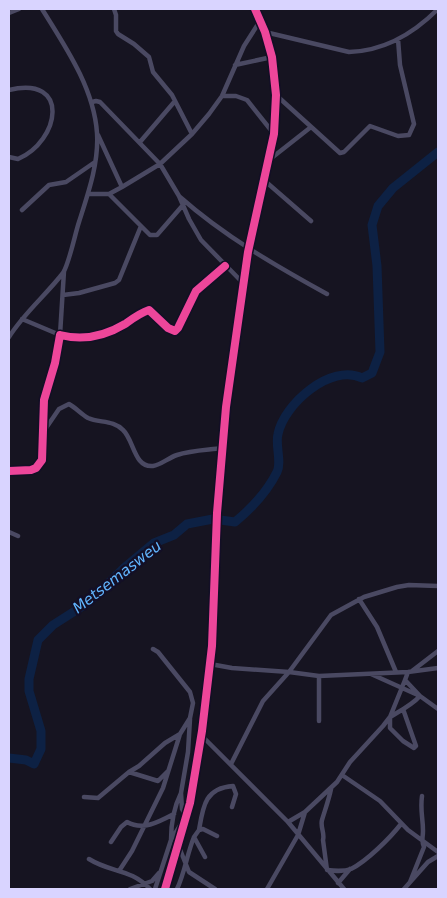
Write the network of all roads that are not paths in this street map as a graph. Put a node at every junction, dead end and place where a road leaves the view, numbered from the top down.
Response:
1 (20, 9) edge
2 (42, 9) edge
3 (114, 9) edge
4 (255, 9) edge
5 (438, 9) edge
6 (9, 12) edge
7 (260, 21) junction
8 (265, 32) junction
9 (398, 39) junction
10 (272, 57) junction
11 (235, 65) junction
12 (9, 90) edge
13 (276, 95) junction
14 (222, 96) junction
15 (175, 101) junction
16 (92, 102) junction
17 (311, 127) junction
18 (97, 133) junction
19 (192, 134) junction
20 (274, 134) junction
21 (140, 142) junction
22 (9, 157) edge
23 (269, 160) junction
24 (95, 162) junction
25 (160, 164) junction
26 (265, 181) junction
27 (122, 187) junction
28 (88, 194) junction
29 (109, 194) junction
30 (179, 196) junction
31 (183, 205) junction
32 (22, 210) dead end
33 (311, 221) dead end
34 (141, 226) junction
35 (249, 248) junction
36 (225, 266) junction
37 (64, 271) junction
38 (243, 284) junction
39 (327, 294) dead end
40 (63, 296) junction
41 (22, 319) junction
42 (60, 336) junction
43 (9, 337) edge
44 (44, 432) junction
45 (222, 448) junction
46 (9, 471) edge
47 (9, 532) edge
48 (18, 536) dead end
49 (438, 587) edge
50 (359, 599) junction
51 (152, 649) dead end
52 (438, 652) edge
53 (210, 664) junction
54 (438, 668) edge
55 (289, 672) junction
56 (396, 672) junction
57 (409, 672) junction
58 (370, 674) junction
59 (319, 676) junction
60 (405, 680) junction
61 (401, 688) junction
62 (420, 696) junction
63 (403, 709) junction
64 (438, 709) edge
65 (390, 717) junction
66 (190, 718) junction
67 (319, 721) dead end
68 (180, 734) junction
69 (201, 736) junction
70 (232, 764) junction
71 (168, 771) junction
72 (129, 772) junction
73 (342, 775) junction
74 (331, 788) junction
75 (181, 792) junction
76 (422, 796) dead end
77 (84, 797) dead end
78 (232, 807) dead end
79 (305, 812) junction
80 (174, 814) junction
81 (186, 816) junction
82 (288, 822) junction
83 (402, 824) junction
84 (143, 826) junction
85 (199, 830) junction
86 (298, 835) junction
87 (217, 836) dead end
88 (194, 837) junction
89 (171, 840) junction
90 (421, 841) junction
91 (111, 842) dead end
92 (178, 847) junction
93 (438, 852) edge
94 (438, 856) edge
95 (205, 857) dead end
96 (89, 859) dead end
97 (186, 867) junction
98 (350, 869) junction
99 (162, 870) junction
100 (327, 870) junction
101 (119, 871) junction
102 (410, 882) junction
103 (144, 883) junction
104 (338, 883) junction
105 (130, 889) edge
106 (150, 889) edge
107 (155, 889) edge
108 (165, 889) edge
109 (177, 889) edge
110 (214, 889) edge
111 (268, 889) edge
112 (344, 889) edge
113 (404, 889) edge

1 - 6 street
2 - 16 street
3 - 15 street
4 - 7 street
5 - 9 street
7 - 8 street
7 - 11 street
8 - 9 street
8 - 10 street
9 - 17 street
10 - 11 street
10 - 13 street
11 - 14 street
12 - 22 street
13 - 17 street
13 - 20 street
14 - 19 street
14 - 20 street
15 - 19 street
15 - 21 street
16 - 18 street
16 - 21 street
17 - 23 street
18 - 24 street
18 - 27 street
19 - 25 street
20 - 23 street
21 - 25 street
23 - 26 street
24 - 28 street
24 - 32 street
25 - 27 street
25 - 30 street
26 - 33 street
26 - 35 street
27 - 29 street
28 - 29 street
28 - 37 street
29 - 34 street
30 - 31 street
30 - 35 street
31 - 34 street
31 - 36 street
34 - 40 street
35 - 38 street
35 - 39 street
36 - 38 street
36 - 42 street
37 - 40 street
37 - 41 street
38 - 45 street
40 - 42 street
41 - 42 street
41 - 43 street
42 - 44 street
44 - 45 street
44 - 46 street
45 - 53 street
47 - 48 street
49 - 50 street
50 - 55 street
50 - 56 street
51 - 66 street
52 - 57 street
53 - 55 street
53 - 69 street
54 - 57 street
55 - 59 street
55 - 70 street
56 - 57 street
56 - 58 street
57 - 60 street
58 - 59 street
58 - 61 street
59 - 67 street
60 - 61 street
60 - 62 street
61 - 62 street
61 - 65 street
62 - 63 street
62 - 64 street
63 - 65 street
63 - 65 street
65 - 73 street
66 - 68 street
66 - 75 street
68 - 71 street
68 - 72 street
69 - 70 street
69 - 81 street
70 - 82 street
71 - 72 street
71 - 84 street
72 - 77 street
73 - 74 street
73 - 83 street
74 - 79 street
74 - 100 street
75 - 80 street
75 - 81 street
76 - 90 street
78 - 85 street
79 - 82 street
79 - 86 street
80 - 84 street
80 - 89 street
81 - 89 street
81 - 92 street
82 - 86 street
83 - 90 street
83 - 98 street
84 - 91 street
84 - 101 street
85 - 87 street
85 - 88 street
86 - 100 street
86 - 111 street
88 - 95 street
88 - 97 street
89 - 99 street
90 - 93 street
90 - 102 street
92 - 97 street
92 - 108 street
94 - 102 street
96 - 101 street
97 - 109 street
97 - 110 street
98 - 100 street
98 - 104 street
99 - 103 street
99 - 107 street
100 - 104 street
101 - 103 street
102 - 113 street
103 - 105 street
103 - 106 street
104 - 112 street

